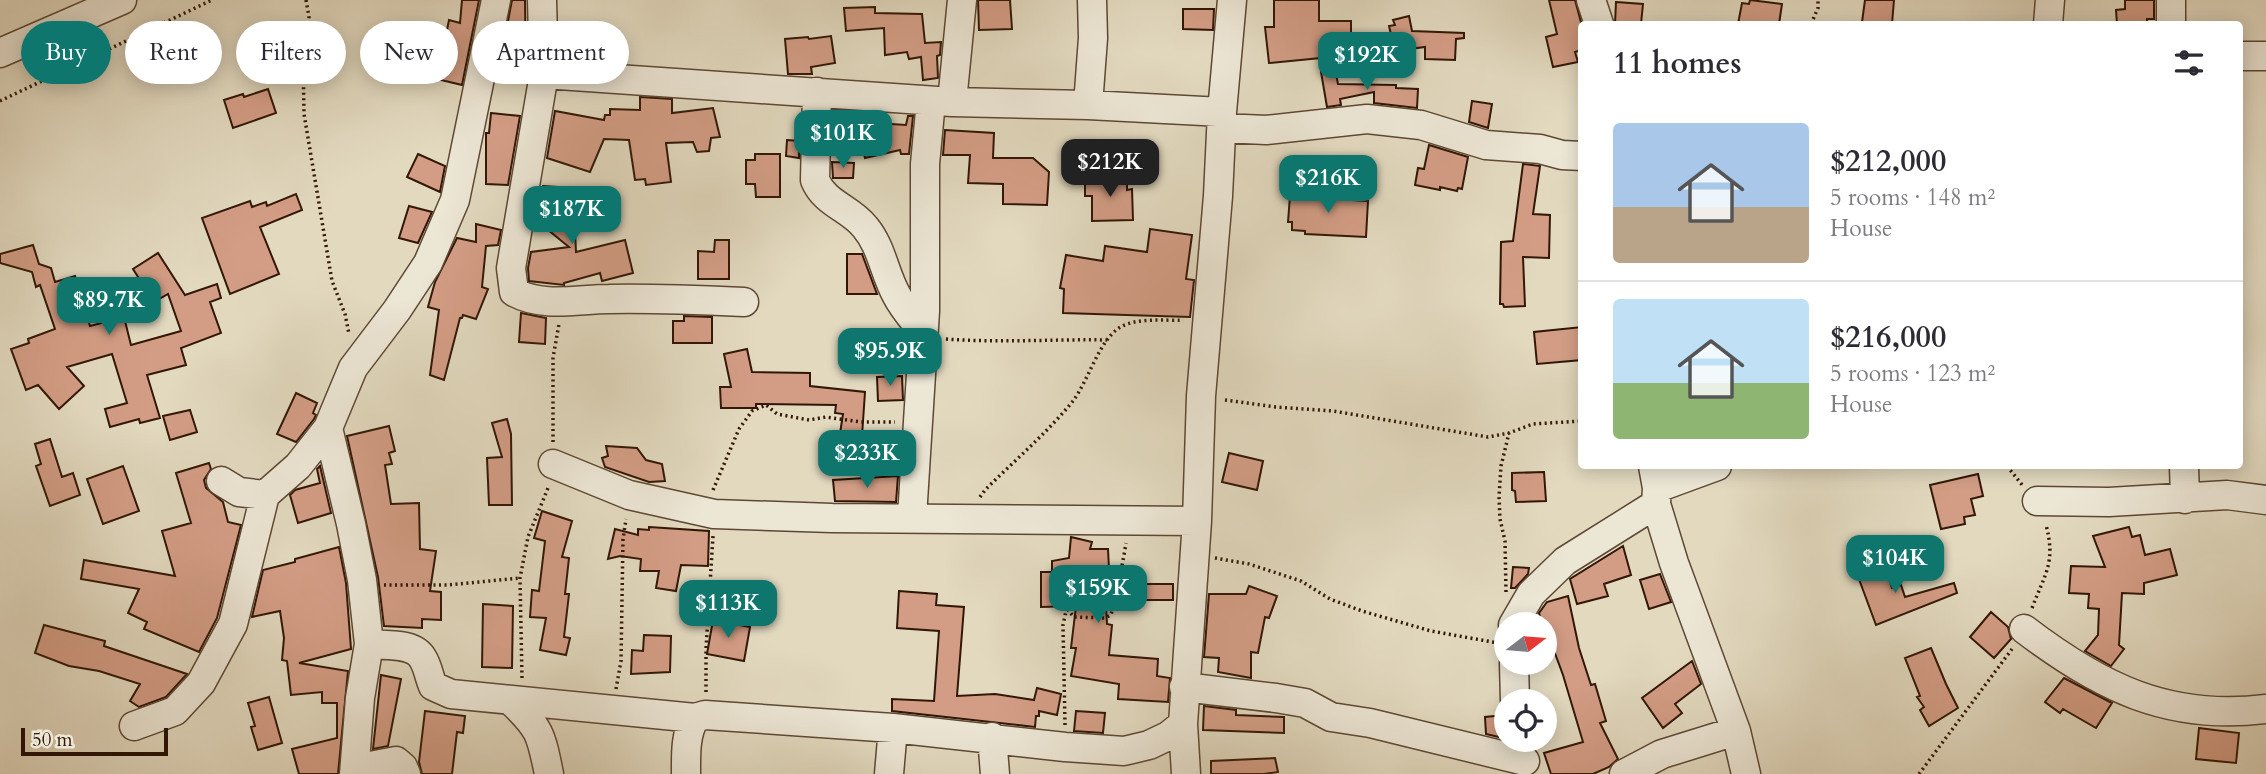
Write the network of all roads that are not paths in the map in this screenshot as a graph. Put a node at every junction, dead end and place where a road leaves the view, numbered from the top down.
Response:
1 (122, 0) edge
2 (496, 0) edge
3 (542, 0) edge
4 (962, 0) edge
5 (1092, 0) edge
6 (1232, 0) edge
7 (1591, 0) edge
8 (2050, 0) edge
9 (2171, 0) edge
10 (543, 21) edge
11 (1598, 21) edge
12 (2048, 21) edge
13 (2171, 21) edge
14 (0, 54) edge
15 (2243, 56) edge
16 (2266, 56) edge
17 (629, 80) edge
18 (542, 84) edge
19 (817, 92) junction
20 (942, 101) junction
21 (1088, 105) junction
22 (1222, 120) junction
23 (1578, 156) edge
24 (744, 302) dead end
25 (923, 332) junction
26 (328, 428) junction
27 (553, 464) road end
28 (1708, 469) edge
29 (2184, 469) edge
30 (221, 481) dead end
31 (1655, 486) edge
32 (265, 495) junction
33 (2185, 499) junction
34 (2266, 500) edge
35 (2037, 501) dead end
36 (912, 517) junction
37 (1197, 521) junction
38 (1510, 612) edge
39 (2024, 629) dead end
40 (369, 644) junction
41 (1184, 687) junction
42 (516, 700) junction
43 (559, 704) junction
44 (2266, 709) edge
45 (700, 717) junction
46 (1183, 724) junction
47 (134, 726) dead end
48 (893, 728) junction
49 (1736, 731) junction
50 (540, 734) junction
51 (992, 737) junction
52 (1524, 759) edge
53 (355, 771) edge
54 (405, 774) edge
55 (549, 774) edge
56 (686, 774) edge
57 (889, 774) edge
58 (995, 774) edge
59 (1186, 774) edge
60 (1624, 774) edge
61 (1746, 774) edge

1 - 14 street
2 - 26 street
3 - 10 street
4 - 20 street
5 - 21 street
6 - 22 street
7 - 11 street
8 - 12 street
9 - 13 street
15 - 16 street
17 - 19 street
18 - 24 street
19 - 20 street
19 - 25 street
20 - 21 street
20 - 25 street
21 - 22 street
22 - 23 street
22 - 37 street
25 - 36 street
26 - 32 street
26 - 40 street
27 - 36 street
28 - 31 street
29 - 33 street
30 - 32 street
31 - 38 street
31 - 49 street
32 - 47 street
33 - 34 street
33 - 35 street
36 - 37 street
37 - 41 street
39 - 44 street
40 - 42 street
40 - 53 street
41 - 46 street
41 - 52 street
42 - 43 street
42 - 50 street
43 - 45 street
43 - 50 street
45 - 48 street
45 - 56 street
46 - 51 street
46 - 59 street
48 - 51 street
48 - 57 street
49 - 60 street
49 - 61 street
50 - 55 street
51 - 58 street
53 - 54 street

